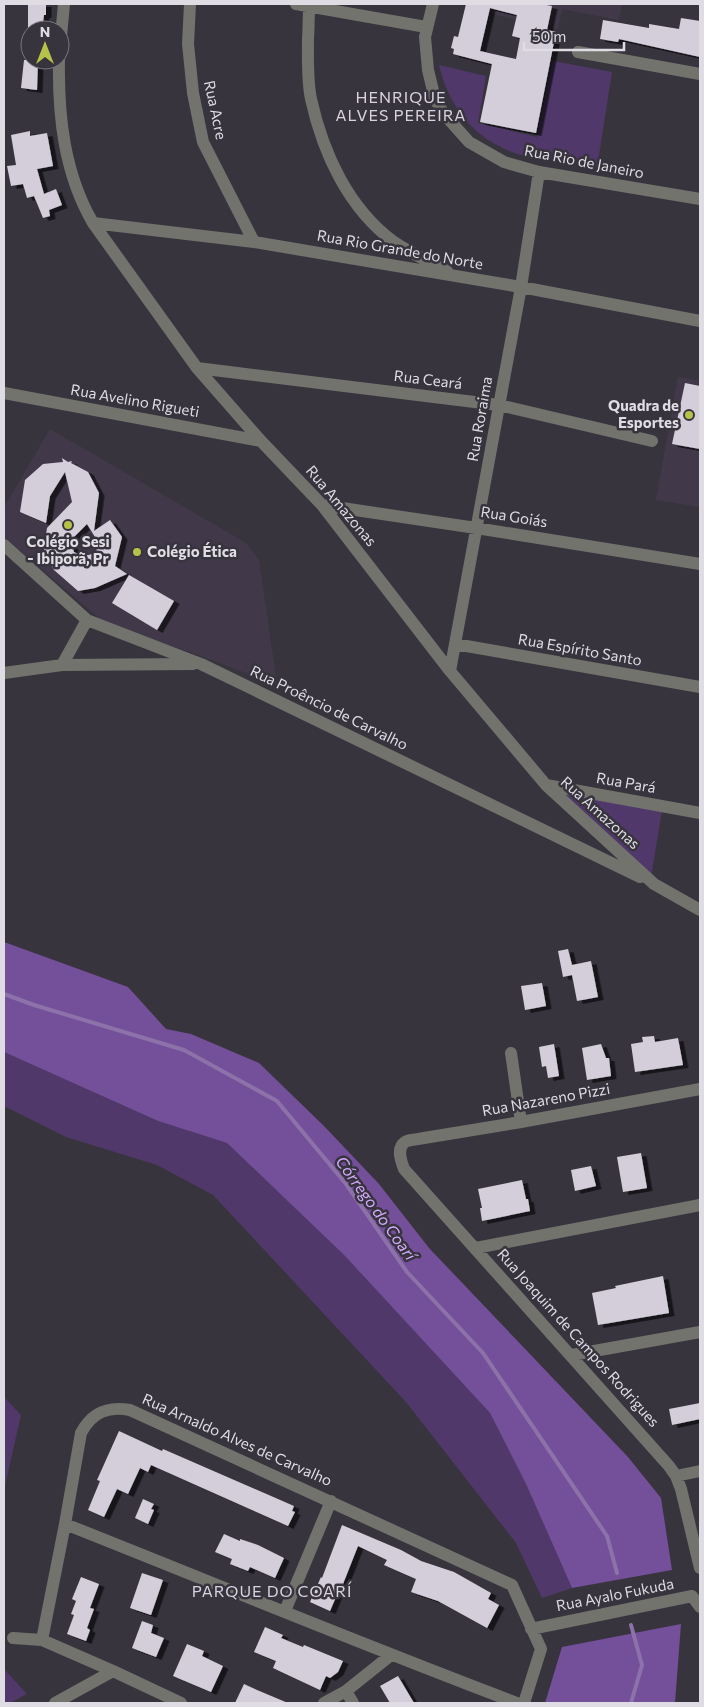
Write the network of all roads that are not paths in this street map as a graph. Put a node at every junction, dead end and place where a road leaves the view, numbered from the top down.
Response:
1 (64, 4) edge
2 (190, 4) edge
3 (305, 4) edge
4 (433, 4) edge
5 (63, 20) edge
6 (426, 27) junction
7 (578, 52) dead end
8 (60, 70) edge
9 (700, 74) edge
10 (539, 172) junction
11 (700, 199) edge
12 (93, 223) junction
13 (254, 242) junction
14 (456, 276) junction
15 (521, 287) junction
16 (700, 321) edge
17 (197, 368) junction
18 (4, 393) edge
19 (499, 406) junction
20 (261, 441) junction
21 (652, 442) dead end
22 (322, 505) junction
23 (476, 528) junction
24 (4, 545) edge
25 (700, 564) edge
26 (87, 620) junction
27 (455, 644) junction
28 (201, 664) junction
29 (62, 665) junction
30 (4, 672) edge
31 (450, 672) junction
32 (700, 687) edge
33 (546, 785) junction
34 (700, 813) edge
35 (654, 884) junction
36 (700, 910) edge
37 (511, 1053) dead end
38 (700, 1089) edge
39 (521, 1122) junction
40 (401, 1148) joint
41 (700, 1205) edge
42 (476, 1248) junction
43 (700, 1332) edge
44 (572, 1355) junction
45 (700, 1472) edge
46 (676, 1476) junction
47 (331, 1501) junction
48 (65, 1524) junction
49 (700, 1568) edge
50 (700, 1607) edge
51 (285, 1611) junction
52 (531, 1628) junction
53 (13, 1638) dead end
54 (42, 1640) junction
55 (390, 1655) junction
56 (114, 1672) junction
57 (346, 1691) junction
58 (55, 1703) edge
59 (181, 1703) edge
60 (324, 1703) edge
61 (353, 1703) edge
62 (517, 1703) edge
63 (524, 1703) edge

1 - 5 street
2 - 13 street, Rua Acre
3 - 6 street
3 - 14 street
4 - 6 street, Rua Rio de Janeiro
6 - 10 street, Rua Rio de Janeiro
7 - 9 street
8 - 12 street, Rua Amazonas
10 - 11 street, Rua Rio de Janeiro
10 - 15 street, Rua Roraima
12 - 13 street, Rua Rio Grande do Norte
12 - 17 street, Rua Amazonas
13 - 14 street, Rua Rio Grande do Norte
14 - 15 street, Rua Rio Grande do Norte
15 - 16 street, Rua Rio Grande do Norte
15 - 19 street, Rua Roraima
17 - 19 street, Rua Ceará
17 - 20 street, Rua Amazonas
18 - 20 street, Rua Avelino Rigueti
19 - 21 street, Rua Ceará
19 - 23 street, Rua Roraima
20 - 22 street, Rua Amazonas
22 - 23 street, Rua Goiás
22 - 31 street, Rua Amazonas
23 - 25 street, Rua Goiás
23 - 27 street, Rua Roraima
24 - 26 street, Rua Proêncio de Carvalho
26 - 28 street, Rua Proêncio de Carvalho
26 - 29 street
27 - 31 street, Rua Roraima
27 - 32 street, Rua Espírito Santo
28 - 29 street
28 - 35 street, Rua Proêncio de Carvalho
29 - 30 street
31 - 33 street, Rua Amazonas
33 - 34 street, Rua Pará
33 - 35 street, Rua Amazonas
35 - 36 street, Rua Amazonas
37 - 39 street
38 - 39 street, Rua Nazareno Pizzi
39 - 40 street, Rua Nazareno Pizzi
40 - 42 street, Rua Joaquim de Campos Rodrigues
41 - 42 street
42 - 44 street, Rua Joaquim de Campos Rodrigues
43 - 44 street
44 - 46 street, Rua Joaquim de Campos Rodrigues
45 - 46 street
46 - 49 street, Rua Joaquim de Campos Rodrigues
47 - 48 street, Rua Arnaldo Alves de Carvalho
47 - 51 street
47 - 52 street, Rua Arnaldo Alves de Carvalho
48 - 51 street
48 - 54 street, Rua Arnaldo Alves de Carvalho
50 - 52 street, Rua Ayalo Fukuda
51 - 55 street
52 - 63 street, Rua Arnaldo Alves de Carvalho
53 - 54 street
54 - 56 street
55 - 57 street
55 - 62 street
56 - 58 street
56 - 59 street
57 - 60 street
57 - 61 street

